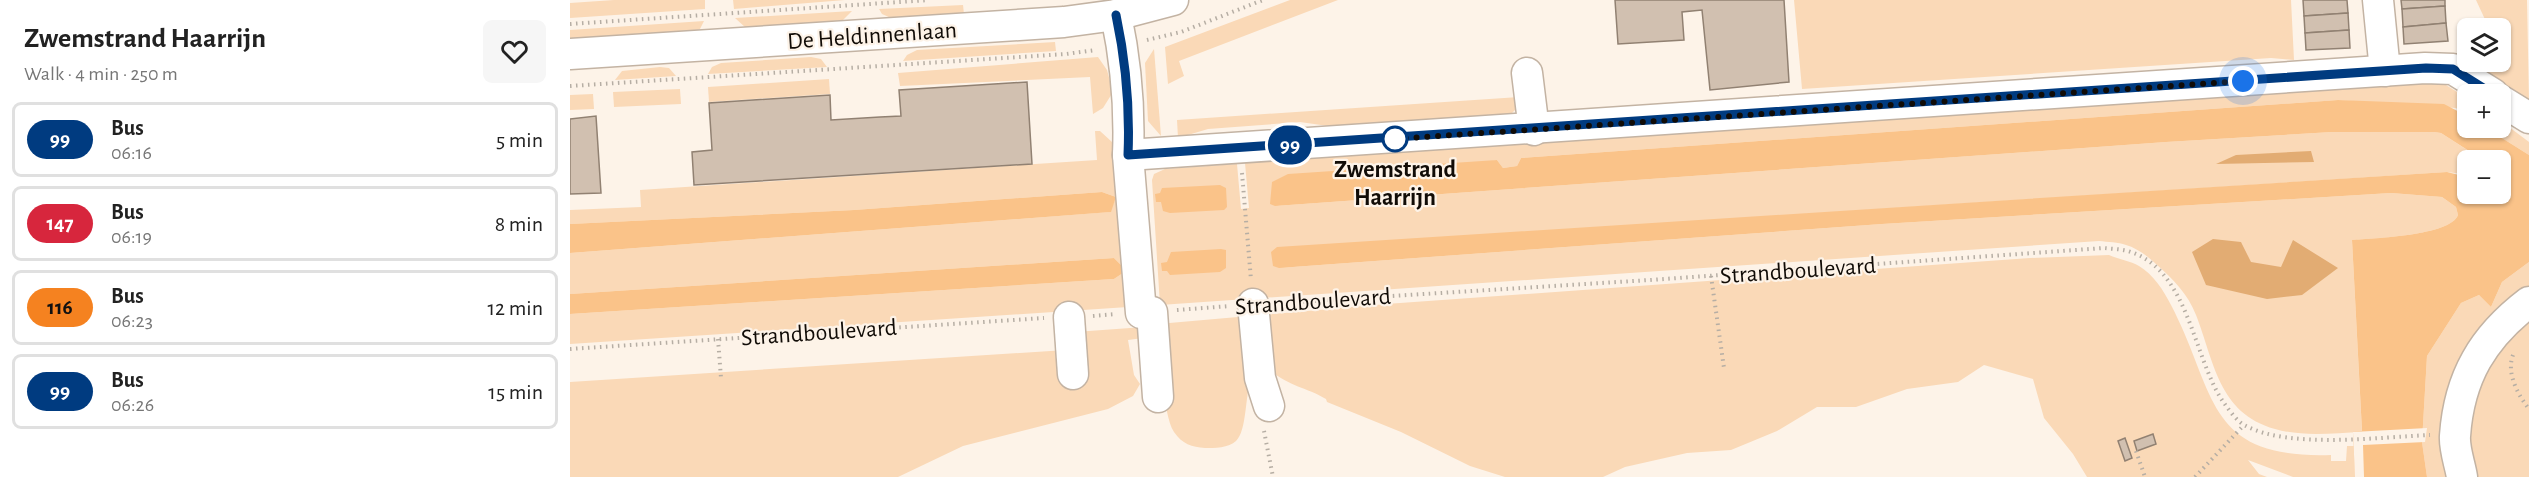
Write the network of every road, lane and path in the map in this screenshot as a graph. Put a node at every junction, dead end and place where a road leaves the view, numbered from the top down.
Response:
1 (929, 0) edge
2 (1173, 0) edge
3 (2378, 0) edge
4 (1116, 15) junction
5 (570, 24) edge
6 (570, 54) edge
7 (2385, 71) junction
8 (1527, 73) dead end
9 (2477, 84) edge
10 (2511, 107) edge
11 (2529, 118) edge
12 (1534, 130) junction
13 (1240, 148) junction
14 (1128, 155) junction
15 (1711, 276) junction
16 (2529, 302) edge
17 (1253, 304) junction
18 (1146, 312) junction
19 (1069, 317) junction
20 (718, 339) junction
21 (570, 349) edge
22 (2515, 349) dead end
23 (1724, 368) dead end
24 (1073, 374) dead end
25 (721, 378) dead end
26 (1158, 397) dead end
27 (1269, 406) dead end
28 (2529, 409) edge
29 (2244, 425) junction
30 (2439, 434) dead end
31 (2136, 451) dead end
32 (2145, 477) edge
33 (2195, 477) edge
34 (2462, 477) edge

1 - 5 path, De Heldinnenlaan
2 - 4 street, De Heldinnenlaan
3 - 7 street
4 - 6 street, De Heldinnenlaan
4 - 14 street
7 - 9 street
7 - 12 street
8 - 12 street
10 - 11 street
12 - 13 street
13 - 14 street
13 - 17 path
14 - 18 street
15 - 17 path, Strandboulevard
15 - 23 path
15 - 29 path, Strandboulevard
16 - 34 street
17 - 18 path, Strandboulevard
17 - 27 street
18 - 19 path, Strandboulevard
18 - 26 street
19 - 20 path, Strandboulevard
19 - 24 street
20 - 21 path, Strandboulevard
20 - 25 path
22 - 28 path
29 - 30 path, Strandboulevard
29 - 33 path
31 - 32 path

